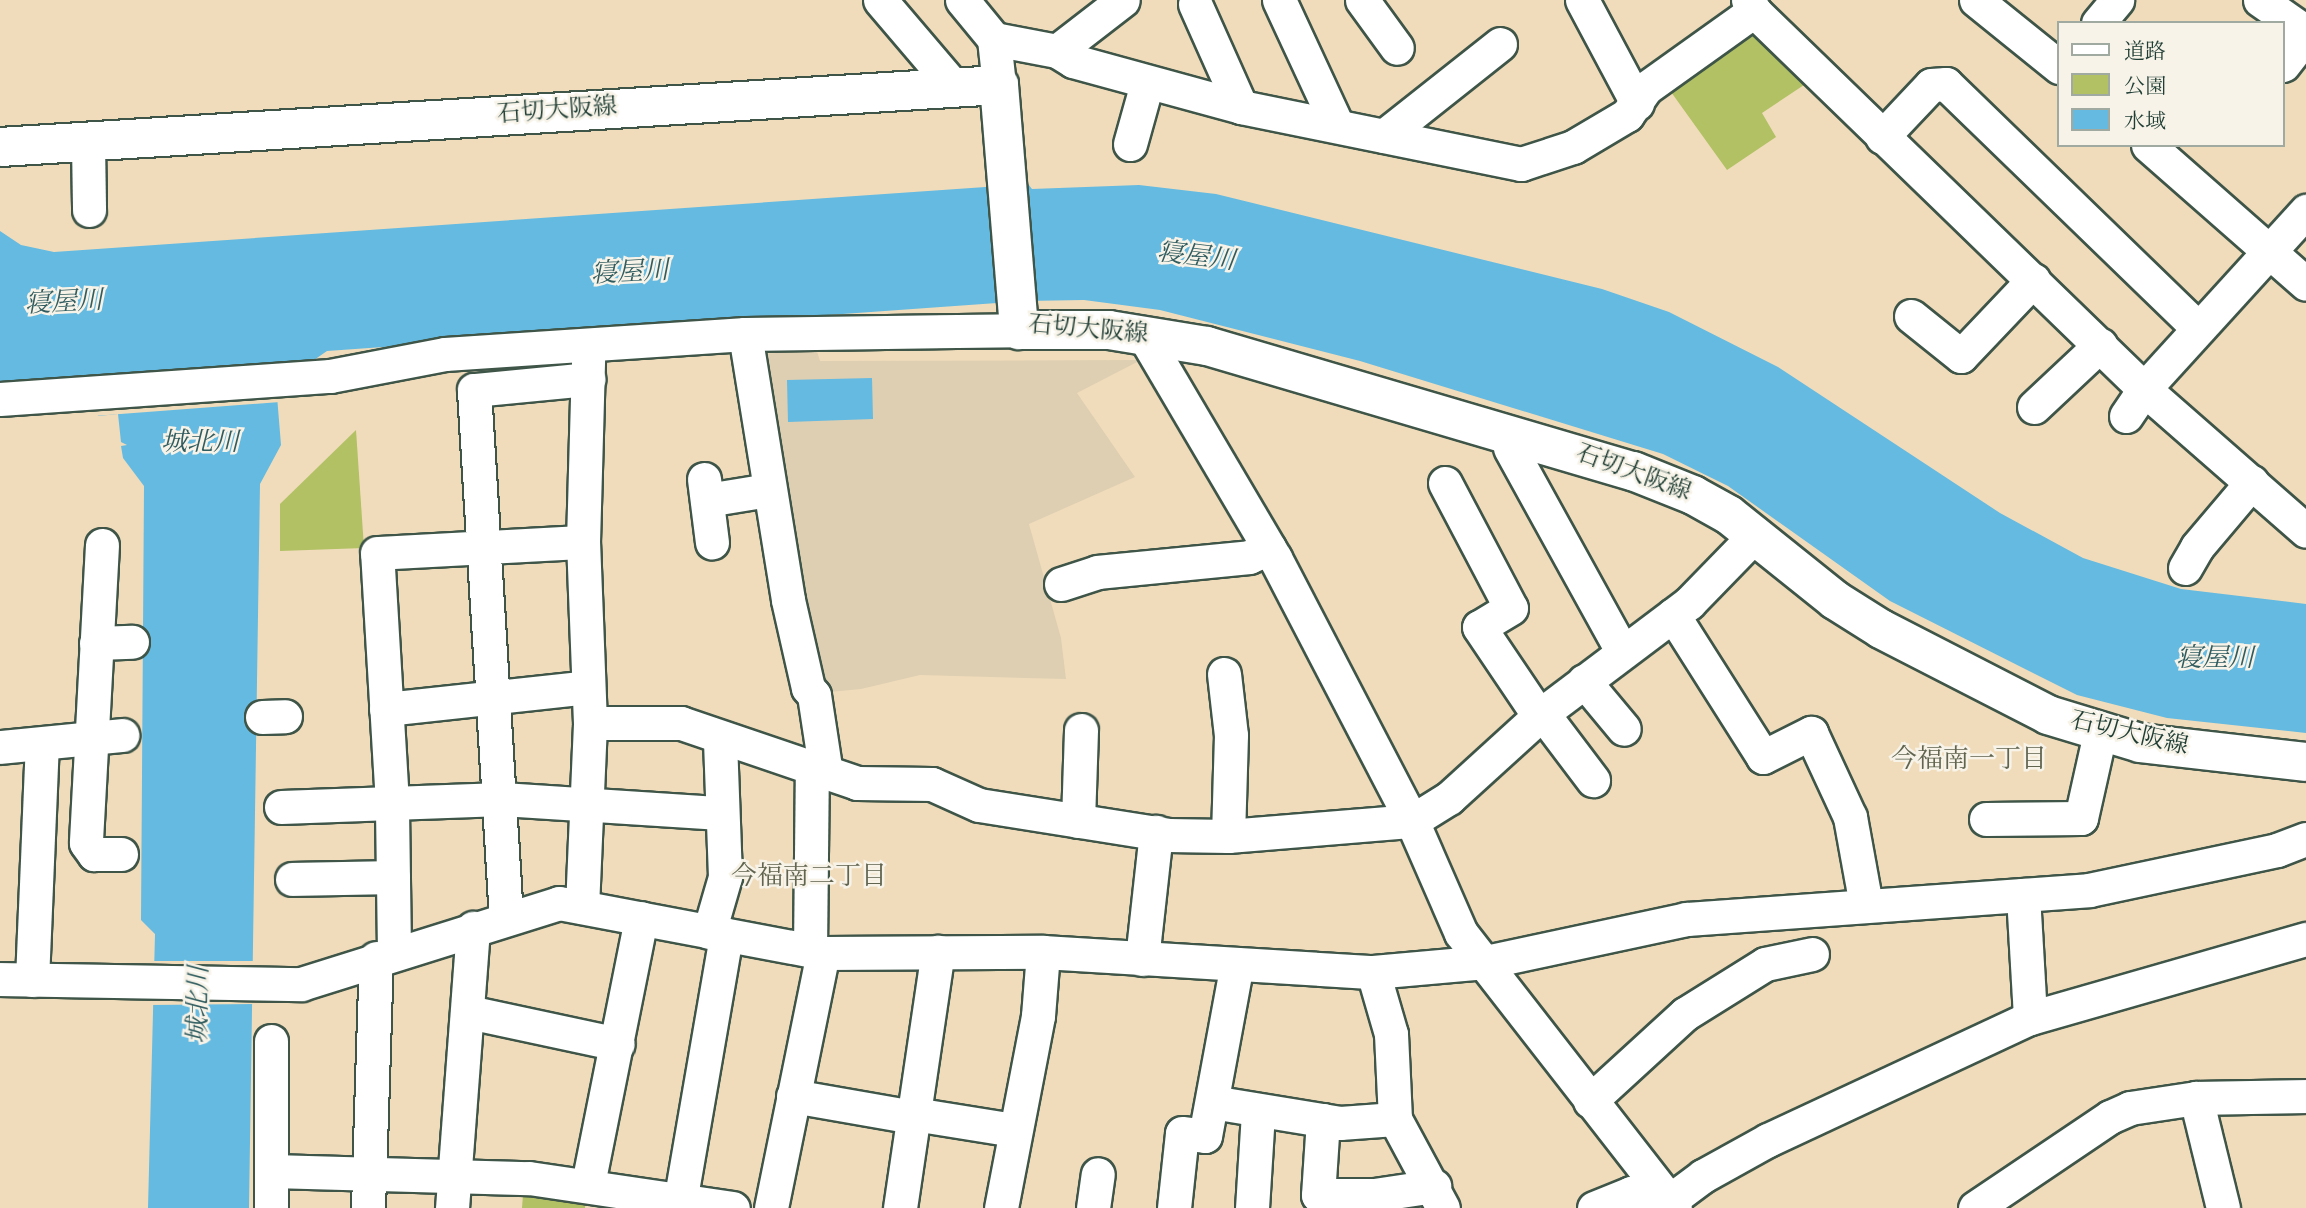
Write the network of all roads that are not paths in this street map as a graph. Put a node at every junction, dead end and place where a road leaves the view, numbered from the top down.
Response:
1 (880, 0) edge
2 (962, 0) edge
3 (1123, 0) edge
4 (1279, 0) edge
5 (1362, 0) edge
6 (1582, 0) edge
7 (1976, 0) edge
8 (2117, 0) edge
9 (1195, 4) dead end
10 (1751, 6) edge
11 (2290, 17) edge
12 (2100, 21) edge
13 (1392, 32) dead end
14 (994, 39) junction
15 (1500, 44) dead end
16 (1057, 51) junction
17 (2285, 51) edge
18 (2058, 66) edge
19 (1147, 83) junction
20 (999, 85) junction
21 (954, 87) junction
22 (1637, 103) junction
23 (1241, 107) junction
24 (1337, 125) junction
25 (1384, 136) junction
26 (1882, 137) junction
27 (88, 143) junction
28 (1130, 144) dead end
29 (0, 147) edge
30 (2150, 147) edge
31 (89, 210) dead end
32 (2306, 211) edge
33 (2269, 251) junction
34 (2033, 280) junction
35 (2306, 284) edge
36 (1911, 316) dead end
37 (1018, 319) junction
38 (2199, 328) junction
39 (745, 334) junction
40 (1143, 334) junction
41 (589, 345) junction
42 (2100, 345) junction
43 (588, 379) junction
44 (2144, 388) junction
45 (0, 399) edge
46 (2034, 407) dead end
47 (2126, 416) dead end
48 (1510, 448) dead end
49 (2252, 482) junction
50 (1445, 483) dead end
51 (768, 490) junction
52 (2306, 531) edge
53 (1756, 534) junction
54 (583, 542) junction
55 (712, 542) dead end
56 (102, 545) dead end
57 (485, 547) junction
58 (1269, 548) junction
59 (2185, 568) dead end
60 (1061, 584) dead end
61 (1673, 615) junction
62 (132, 642) dead end
63 (96, 643) junction
64 (1622, 651) junction
65 (1224, 674) dead end
66 (1584, 681) junction
67 (587, 687) junction
68 (494, 696) junction
69 (386, 709) junction
70 (1541, 715) junction
71 (590, 723) junction
72 (1624, 729) dead end
73 (1081, 730) dead end
74 (2100, 733) junction
75 (121, 735) dead end
76 (720, 738) junction
77 (89, 739) junction
78 (42, 745) junction
79 (0, 747) edge
80 (2306, 762) edge
81 (819, 771) junction
82 (1592, 780) dead end
83 (502, 799) junction
84 (392, 803) junction
85 (588, 803) junction
86 (281, 807) dead end
87 (721, 813) junction
88 (1986, 819) dead end
89 (1077, 821) junction
90 (1412, 821) junction
91 (1156, 832) junction
92 (1228, 836) junction
93 (2306, 839) edge
94 (121, 854) dead end
95 (393, 877) junction
96 (292, 879) dead end
97 (2023, 895) junction
98 (1866, 905) junction
99 (582, 907) junction
100 (1797, 912) junction
101 (506, 918) junction
102 (641, 918) junction
103 (474, 928) junction
104 (718, 933) junction
105 (2306, 939) edge
106 (816, 952) junction
107 (938, 952) junction
108 (1043, 953) junction
109 (385, 955) junction
110 (1142, 959) junction
111 (1486, 962) junction
112 (1237, 964) junction
113 (1373, 972) junction
114 (16, 980) edge
115 (469, 1012) junction
116 (2030, 1018) junction
117 (271, 1041) dead end
118 (618, 1044) junction
119 (793, 1096) junction
120 (2306, 1096) edge
121 (2196, 1098) junction
122 (1590, 1101) junction
123 (1212, 1102) junction
124 (914, 1115) junction
125 (1395, 1119) junction
126 (1322, 1120) junction
127 (1256, 1128) junction
128 (1014, 1130) junction
129 (1205, 1136) junction
130 (272, 1171) junction
131 (369, 1173) junction
132 (1098, 1174) dead end
133 (588, 1184) junction
134 (453, 1192) edge
135 (1438, 1197) edge
136 (1374, 1201) edge
137 (680, 1203) edge
138 (1667, 1205) edge
139 (271, 1208) edge
140 (368, 1208) edge
141 (733, 1208) edge
142 (771, 1208) edge
143 (900, 1208) edge
144 (1001, 1208) edge
145 (1093, 1208) edge
146 (1174, 1208) edge
147 (1252, 1208) edge
148 (1594, 1208) edge
149 (1975, 1208) edge
150 (2223, 1208) edge

1 - 21 street
2 - 14 street
3 - 16 street
4 - 24 street
5 - 13 street
6 - 22 street
7 - 18 street
8 - 12 street
9 - 23 street
10 - 22 street
10 - 26 street
11 - 17 street
14 - 16 street
14 - 20 street
15 - 25 street
16 - 19 street
19 - 23 street
19 - 28 street
20 - 21 main road, 石切大阪線
20 - 37 main road, 石切大阪線
21 - 27 main road, 石切大阪線
22 - 25 street
23 - 24 street
24 - 25 street
26 - 34 street
26 - 38 street
27 - 29 main road, 石切大阪線
27 - 31 street
30 - 33 street
32 - 33 street
33 - 35 street
33 - 38 street
34 - 36 street
34 - 42 street
37 - 39 street
37 - 40 main road, 石切大阪線
38 - 44 street
39 - 41 street
39 - 51 street
40 - 53 main road, 石切大阪線
40 - 58 street
41 - 43 street
41 - 45 street
42 - 44 street
42 - 46 street
43 - 54 street
43 - 57 street
44 - 47 street
44 - 49 street
48 - 64 street
49 - 52 street
49 - 59 street
50 - 70 street
51 - 55 street
51 - 81 street
53 - 61 street
53 - 74 main road, 石切大阪線
54 - 57 street
54 - 67 street
56 - 63 street
57 - 68 street
57 - 69 street
58 - 60 street
58 - 90 street
61 - 64 street
61 - 98 street
62 - 63 street
63 - 77 street
64 - 66 street
65 - 92 street
66 - 70 street
66 - 72 street
67 - 68 street
67 - 71 street
68 - 69 street
68 - 83 street
69 - 84 street
70 - 82 street
70 - 90 street
71 - 76 street
71 - 85 street
73 - 89 street
74 - 80 main road, 石切大阪線
74 - 88 street
75 - 77 street
76 - 81 street
76 - 87 street
77 - 78 street
77 - 94 street
78 - 79 street
78 - 114 street
81 - 89 street
81 - 106 street
83 - 84 street
83 - 85 street
83 - 101 street
84 - 86 street
84 - 95 street
85 - 87 street
85 - 99 street
87 - 104 street
89 - 91 street
90 - 92 street
90 - 111 street
91 - 92 street
91 - 110 street
93 - 97 street
95 - 96 street
95 - 109 street
97 - 98 street
97 - 116 street
98 - 100 street
99 - 101 street
99 - 102 street
100 - 111 street
100 - 122 street
101 - 103 street
102 - 104 street
102 - 118 street
103 - 109 street
103 - 115 street
104 - 106 street
104 - 137 street
105 - 116 street
106 - 107 street
106 - 119 street
107 - 108 street
107 - 124 street
108 - 110 street
108 - 128 street
109 - 114 street
109 - 131 street
110 - 112 street
111 - 113 street
111 - 122 street
112 - 113 street
112 - 123 street
113 - 125 street
115 - 118 street
115 - 134 street
116 - 138 street
117 - 130 street
118 - 133 street
119 - 124 street
119 - 142 street
120 - 121 street
121 - 149 street
121 - 150 street
122 - 138 street
123 - 127 street
123 - 129 street
124 - 128 street
124 - 143 street
125 - 126 street
125 - 135 street
126 - 127 street
126 - 136 street
127 - 129 street
127 - 147 street
128 - 144 street
129 - 146 street
130 - 131 street
130 - 139 street
131 - 134 street
131 - 140 street
132 - 145 street
133 - 134 street
133 - 137 street
135 - 136 street
137 - 141 street
138 - 148 street

